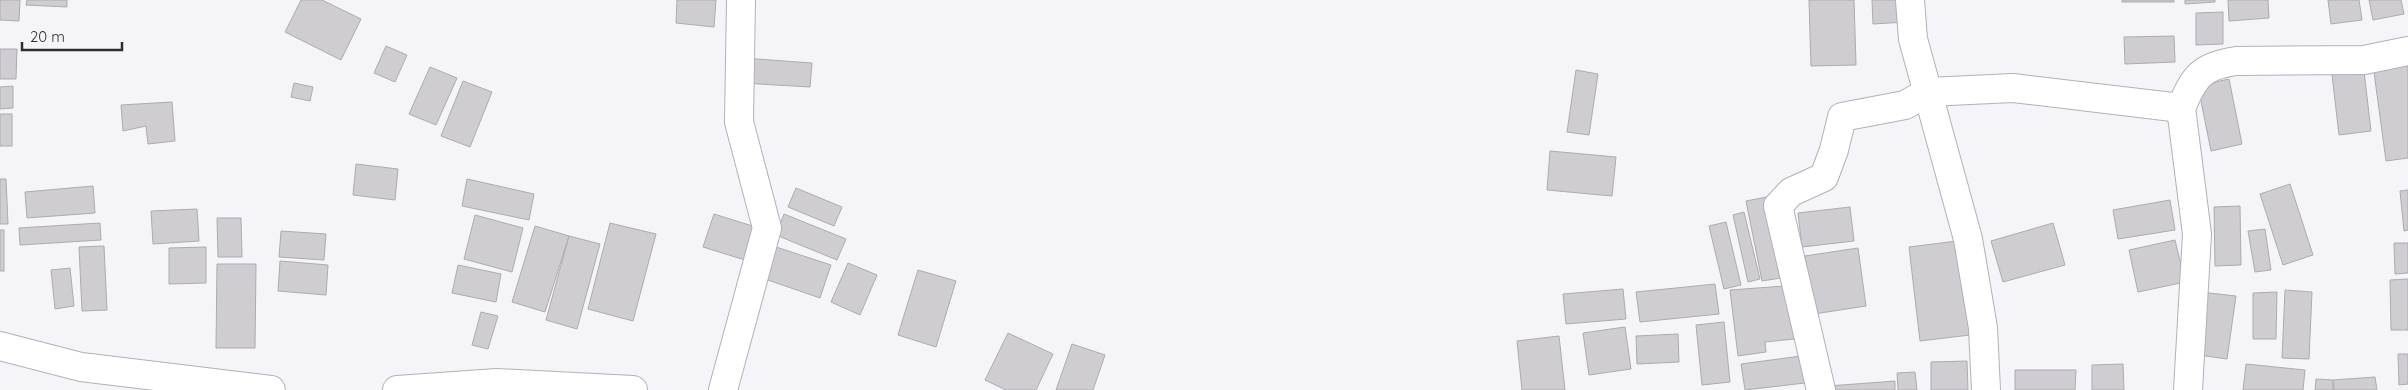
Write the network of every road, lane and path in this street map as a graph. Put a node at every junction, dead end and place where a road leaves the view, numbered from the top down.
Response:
1 (741, 0) edge
2 (1910, 0) edge
3 (2408, 51) edge
4 (1928, 92) junction
5 (2181, 108) junction
6 (0, 346) edge
7 (135, 382) edge
8 (271, 390) edge
9 (397, 390) edge
10 (633, 390) edge
11 (723, 390) edge
12 (1821, 390) edge
13 (1986, 390) edge
14 (2188, 390) edge

1 - 11 street
2 - 4 street
3 - 5 street
4 - 5 street
4 - 12 street
4 - 13 street
5 - 14 street
6 - 7 street
7 - 8 street
9 - 10 street

